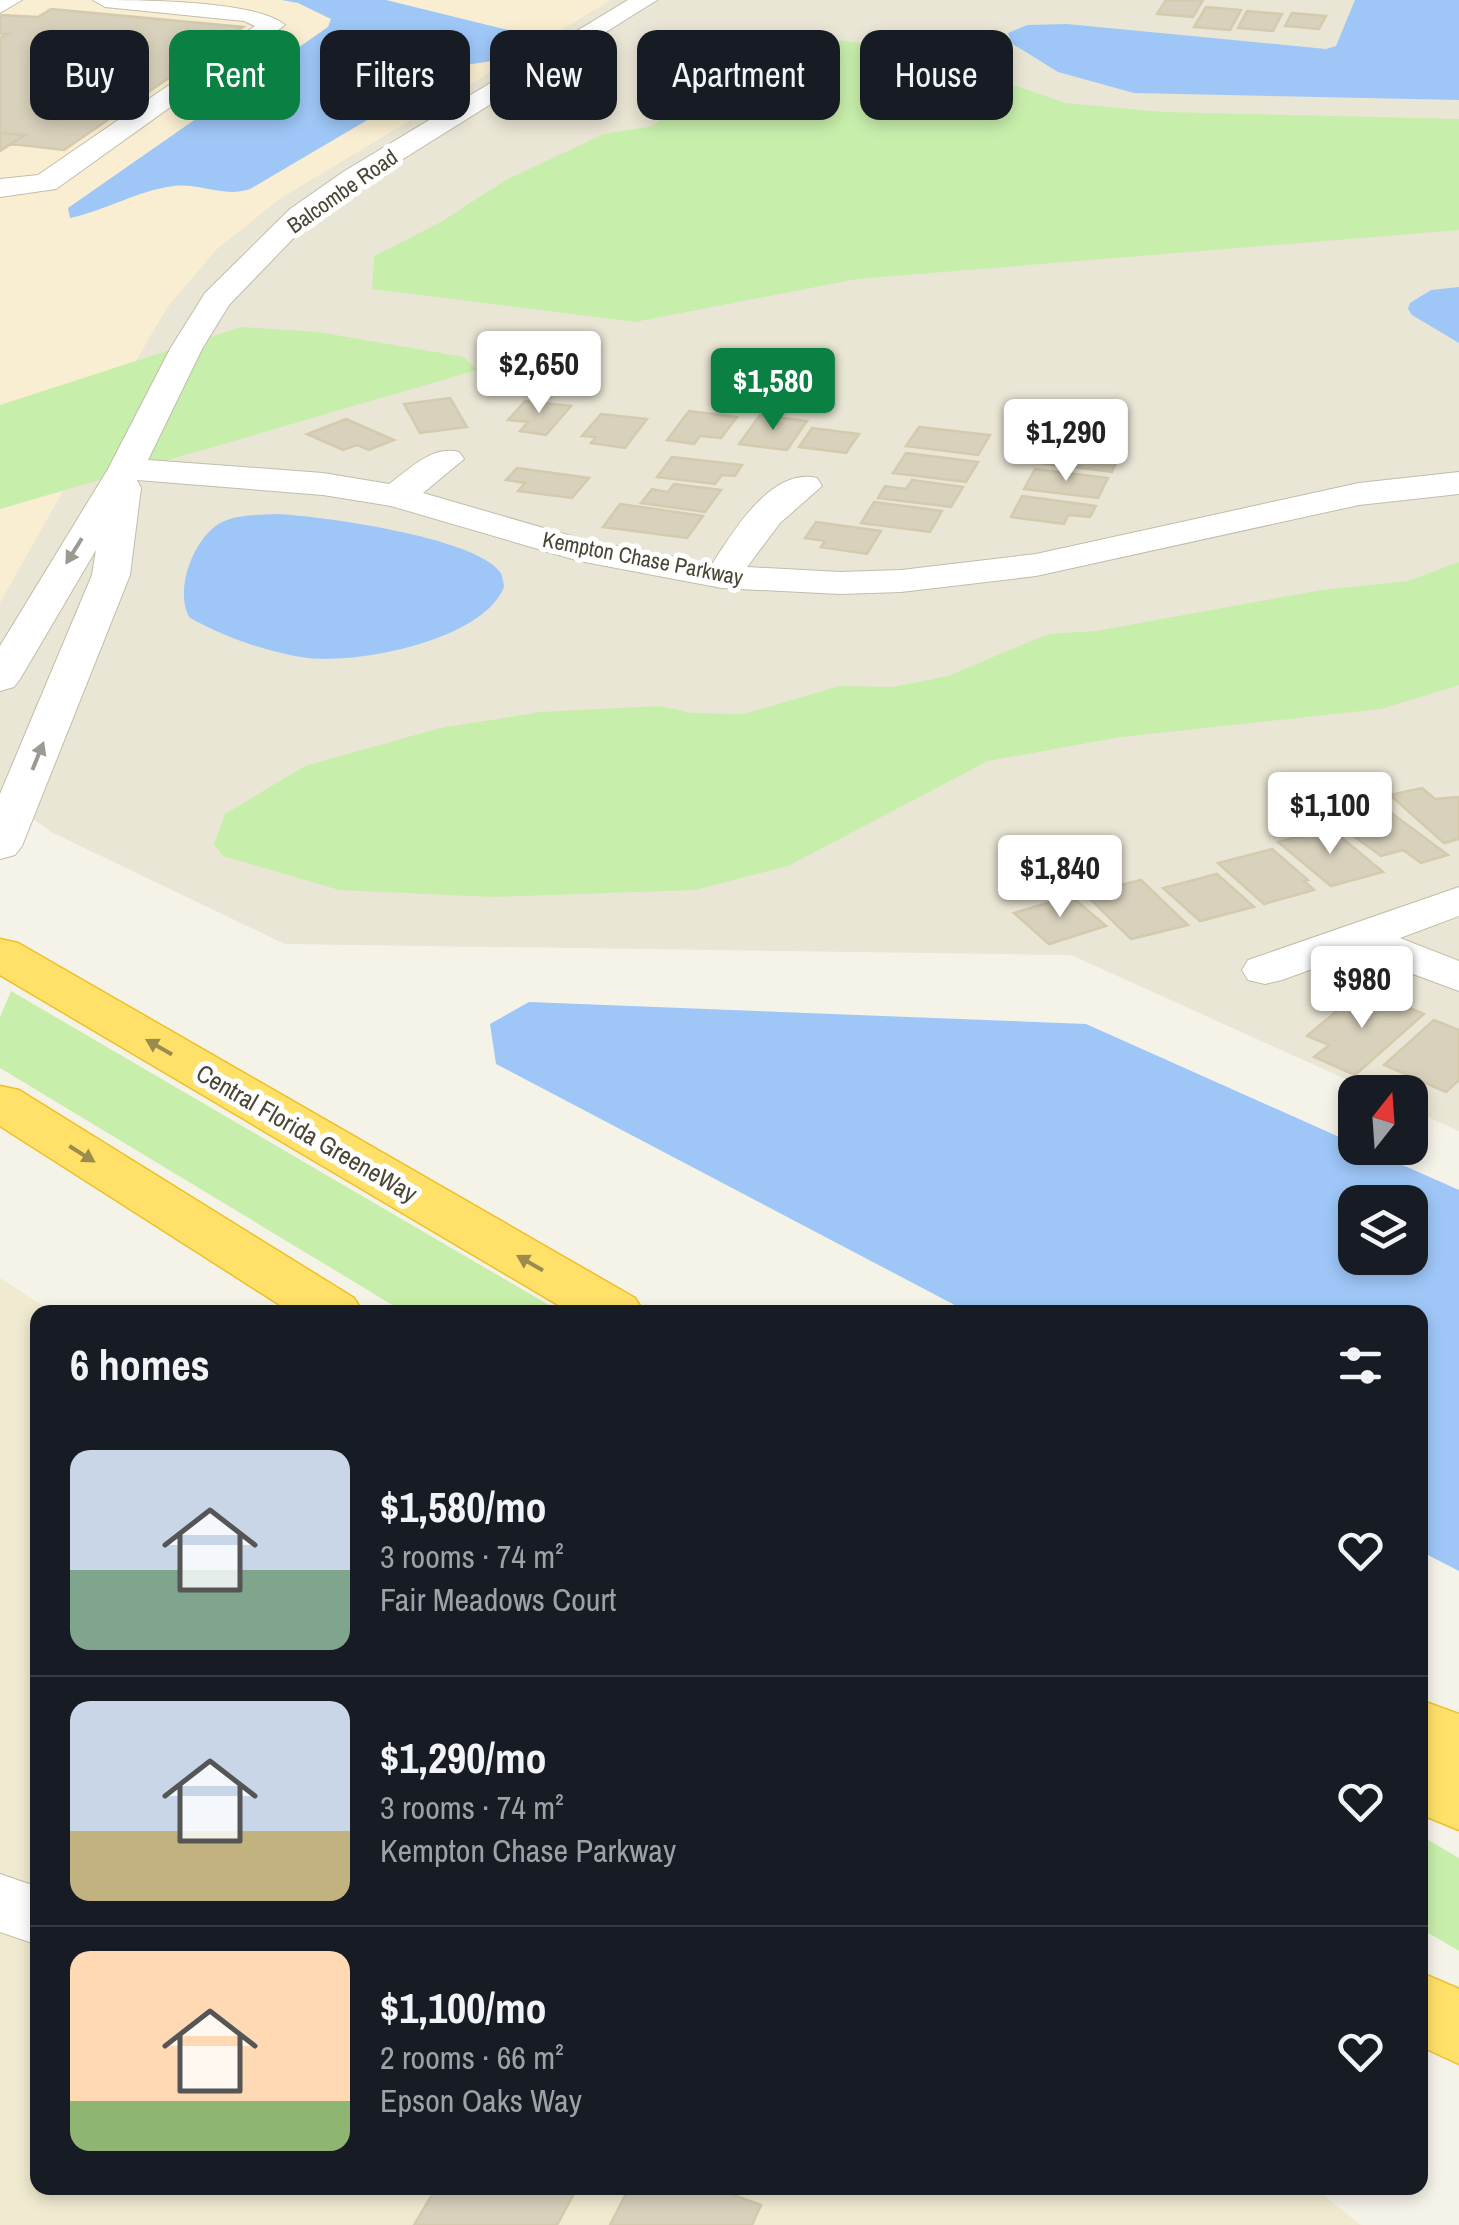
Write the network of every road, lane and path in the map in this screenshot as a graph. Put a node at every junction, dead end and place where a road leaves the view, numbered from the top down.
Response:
1 (10, 0) edge
2 (106, 0) edge
3 (645, 0) edge
4 (0, 6) edge
5 (0, 188) edge
6 (446, 459) dead end
7 (126, 468) junction
8 (1459, 482) edge
9 (804, 486) dead end
10 (396, 496) junction
11 (1168, 504) dead end
12 (1202, 526) junction
13 (722, 578) junction
14 (0, 679) edge
15 (0, 846) edge
16 (1459, 901) edge
17 (1354, 936) junction
18 (16, 963) edge
19 (1266, 970) dead end
20 (1459, 977) edge
21 (0, 1102) edge
22 (322, 1305) edge
23 (602, 1305) edge
24 (1428, 1731) edge
25 (1459, 1745) edge
26 (1428, 1784) edge
27 (1459, 1801) edge
28 (0, 1902) edge
29 (30, 1914) edge
30 (1428, 1968) edge
31 (1459, 1986) edge
32 (1428, 2011) edge
33 (1459, 2030) edge

1 - 4 street
2 - 5 street
3 - 7 street, Balcombe Road
6 - 10 street
7 - 10 street, Kempton Chase Parkway
7 -> 14 street, Balcombe Road
15 -> 7 street, Balcombe Road
8 - 12 street, Kempton Chase Parkway
9 - 13 street
10 - 13 street, Kempton Chase Parkway
11 - 12 street
12 - 13 street, Kempton Chase Parkway
16 - 17 street
17 - 19 street
17 - 20 street
23 -> 18 highway, Central Florida GreeneWay
21 -> 22 highway
24 - 25 highway
26 - 27 highway
28 - 29 street
30 - 31 highway
32 - 33 highway

